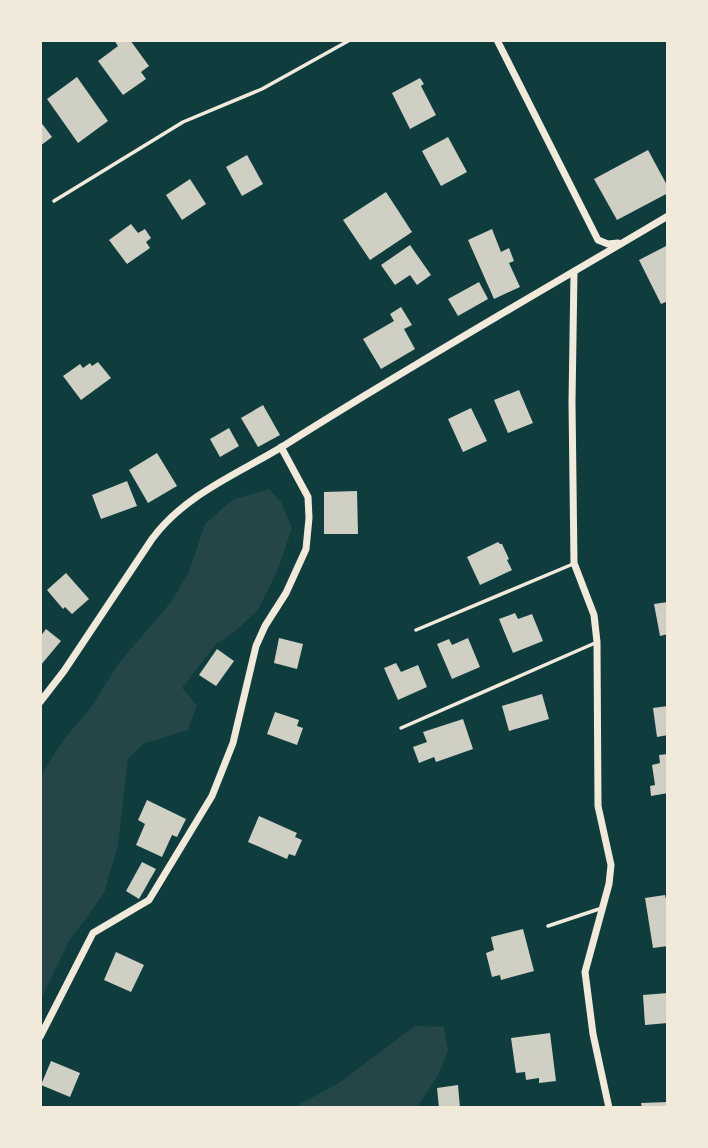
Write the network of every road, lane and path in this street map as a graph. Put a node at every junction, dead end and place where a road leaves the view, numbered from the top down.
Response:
1 (350, 40) edge
2 (497, 40) edge
3 (54, 201) dead end
4 (668, 216) edge
5 (623, 242) junction
6 (574, 272) junction
7 (281, 447) junction
8 (574, 563) junction
9 (416, 630) dead end
10 (597, 642) junction
11 (40, 702) edge
12 (401, 728) dead end
13 (603, 908) junction
14 (548, 926) dead end
15 (40, 1037) edge
16 (609, 1108) edge

1 - 3 lane
2 - 5 street
4 - 5 street
5 - 6 street
6 - 7 street
6 - 8 street
7 - 11 street
7 - 15 street
8 - 9 lane
8 - 10 street
10 - 12 lane
10 - 13 street
13 - 14 lane
13 - 16 street

